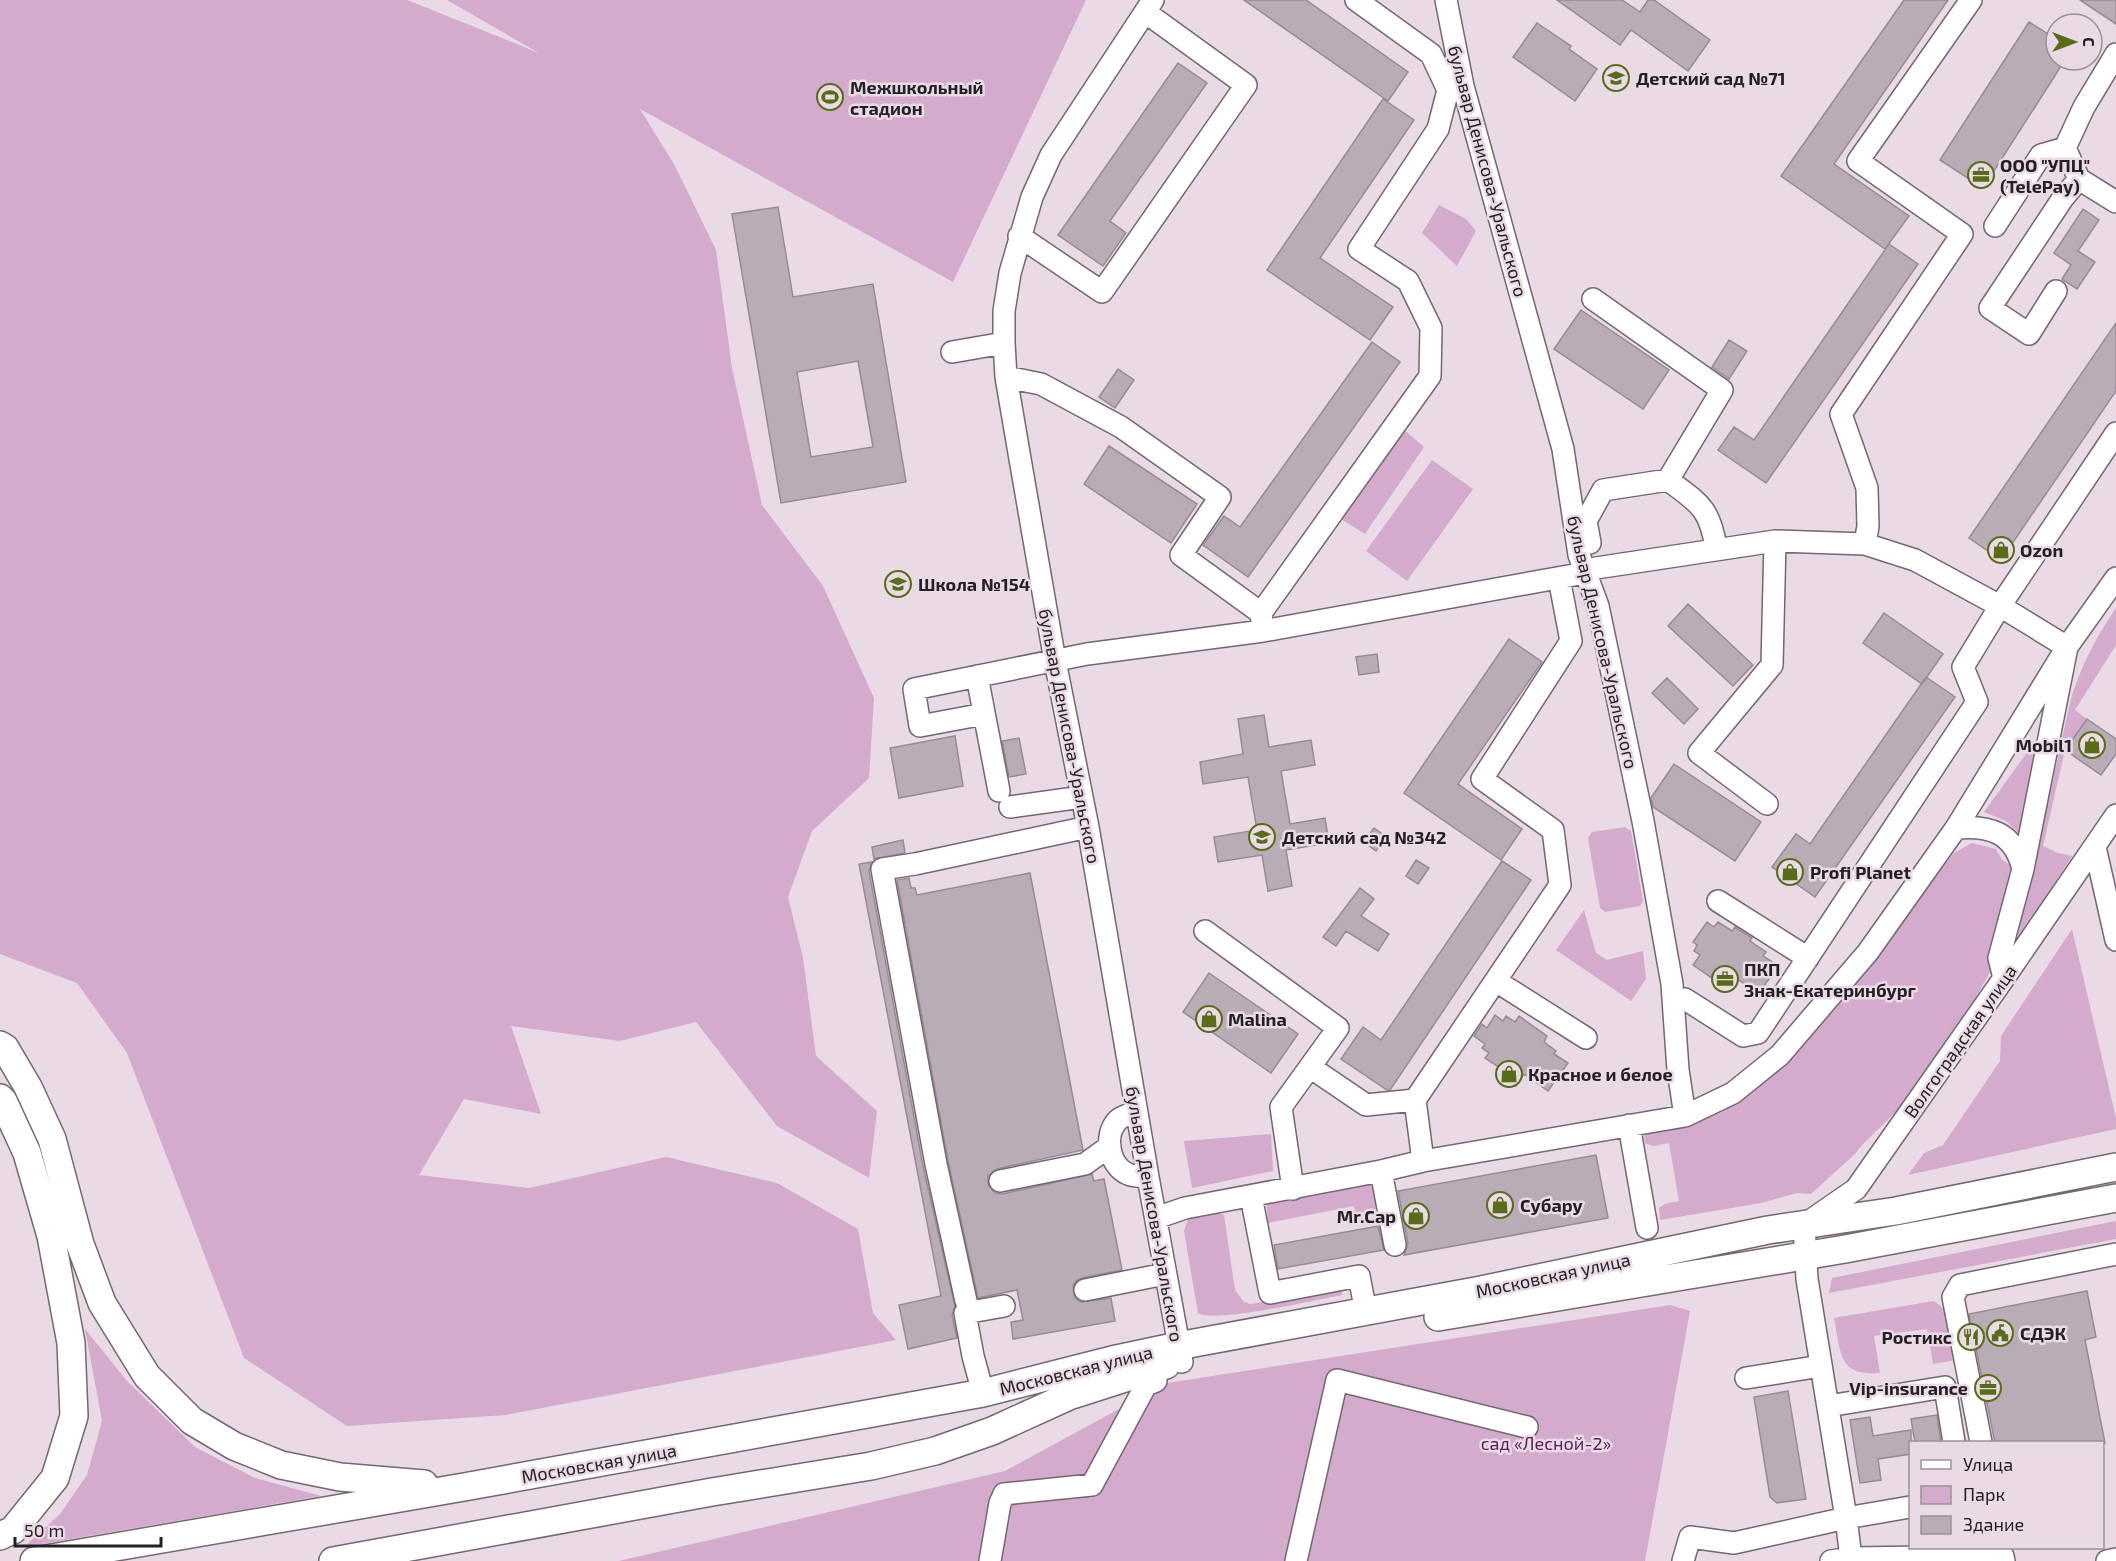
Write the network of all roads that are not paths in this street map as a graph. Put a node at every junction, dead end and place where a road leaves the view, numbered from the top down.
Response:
1 (1356, 0) edge
2 (1446, 0) edge
3 (1971, 0) edge
4 (1149, 6) edge
5 (2116, 54) edge
6 (2066, 148) junction
7 (2079, 179) junction
8 (2116, 202) edge
9 (1995, 226) dead end
10 (1019, 236) junction
11 (2056, 291) dead end
12 (1593, 299) dead end
13 (1004, 343) junction
14 (952, 352) dead end
15 (1006, 377) junction
16 (2116, 433) edge
17 (1668, 480) junction
18 (1775, 540) junction
19 (1865, 544) junction
20 (1716, 548) junction
21 (1591, 571) junction
22 (1559, 578) junction
23 (2116, 578) edge
24 (2000, 606) junction
25 (1262, 622) junction
26 (2067, 646) junction
27 (1055, 661) junction
28 (977, 676) junction
29 (984, 714) junction
30 (1082, 797) junction
31 (1767, 804) dead end
32 (2116, 815) edge
33 (1088, 826) junction
34 (1956, 828) junction
35 (2095, 847) junction
36 (2023, 870) junction
37 (1718, 901) dead end
38 (1205, 931) dead end
39 (2116, 940) edge
40 (1808, 958) junction
41 (2004, 978) junction
42 (1496, 981) junction
43 (1685, 999) dead end
44 (1586, 1038) dead end
45 (0, 1045) edge
46 (1310, 1068) junction
47 (0, 1098) edge
48 (1415, 1100) junction
49 (1136, 1112) junction
50 (1685, 1116) junction
51 (1629, 1125) junction
52 (1110, 1146) junction
53 (1423, 1161) junction
54 (2116, 1167) edge
55 (1382, 1171) junction
56 (1148, 1178) junction
57 (1000, 1181) dead end
58 (1293, 1188) junction
59 (1251, 1196) junction
60 (2116, 1198) edge
61 (1156, 1218) junction
62 (1804, 1224) junction
63 (1647, 1228) dead end
64 (1395, 1245) dead end
65 (2116, 1254) edge
66 (1805, 1256) junction
67 (1164, 1274) junction
68 (1085, 1290) dead end
69 (966, 1301) dead end
70 (1004, 1306) dead end
71 (1366, 1312) junction
72 (1180, 1354) junction
73 (1821, 1366) junction
74 (1153, 1368) junction
75 (1746, 1378) dead end
76 (983, 1393) junction
77 (1828, 1406) junction
78 (1527, 1427) dead end
79 (1954, 1441) edge
80 (1981, 1441) edge
81 (464, 1487) junction
82 (1909, 1507) edge
83 (1846, 1518) junction
84 (0, 1536) edge
85 (1734, 1552) edge
86 (2003, 1555) edge
87 (1841, 1559) edge
88 (2116, 1559) edge
89 (34, 1561) edge
90 (333, 1561) edge
91 (990, 1561) edge
92 (1296, 1561) edge
93 (1683, 1561) edge
94 (2107, 1561) edge

1 - 25 street
2 - 21 street, бульвар Денисова-Уральского
3 - 19 street
4 - 10 street, бульвар Денисова-Уральского
4 - 10 street
5 - 6 street
6 - 7 street
6 - 9 street
7 - 8 street
7 - 11 street
10 - 13 street, бульвар Денисова-Уральского
12 - 17 street
13 - 14 street
13 - 15 street, бульвар Денисова-Уральского
15 - 25 street
15 - 27 street, бульвар Денисова-Уральского
16 - 24 street
17 - 20 street
17 - 21 street
18 - 19 street
18 - 20 street
18 - 31 street
19 - 24 street
20 - 21 street
21 - 22 street
21 - 50 street, бульвар Денисова-Уральского
22 - 25 street
22 - 42 street
23 - 26 street
24 - 26 street
24 - 40 street
25 - 27 street
26 - 34 street
26 - 36 street
27 - 28 street
27 - 30 street, бульвар Денисова-Уральского
28 - 29 street
28 - 29 street
29 - 30 street
30 - 33 street, бульвар Денисова-Уральского
32 - 35 street, Волгоградская улица
33 - 49 street, бульвар Денисова-Уральского
33 - 69 street
34 - 36 street
34 - 50 street
35 - 39 street
35 - 41 street, Волгоградская улица
36 - 41 street
37 - 40 street
38 - 46 street
40 - 43 street
41 - 62 street, Волгоградская улица
42 - 44 street
42 - 48 street
45 - 81 main road
46 - 48 street
46 - 58 street
47 - 84 main road
48 - 53 street
49 - 52 street
49 - 56 street, бульвар Денисова-Уральского
50 - 51 street
51 - 53 street
51 - 63 street
52 - 56 street
52 - 57 street
53 - 55 street
54 - 62 main road, Московская улица
55 - 58 street
55 - 64 street
56 - 61 street, бульвар Денисова-Уральского
58 - 59 street
59 - 61 street
59 - 71 street
60 - 66 main road, Московская улица
61 - 67 street, бульвар Денисова-Уральского
62 - 66 street
62 - 71 main road, Московская улица
65 - 80 street
66 - 72 main road, Московская улица
66 - 73 street
67 - 68 street
67 - 72 street, бульвар Денисова-Уральского
70 - 76 street
71 - 72 main road, Московская улица
72 - 74 main road, Московская улица
72 - 76 main road, Московская улица
73 - 75 street
73 - 77 street
74 - 90 main road, Московская улица
74 - 91 street
76 - 81 main road, Московская улица
77 - 79 street
77 - 83 street
78 - 92 street
81 - 89 main road, Московская улица
82 - 83 street
83 - 85 street
83 - 87 street
85 - 93 street
86 - 87 street
88 - 94 street

